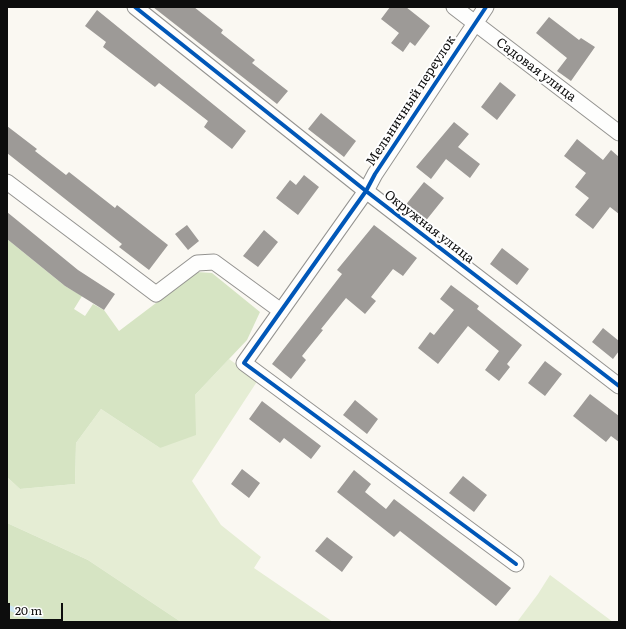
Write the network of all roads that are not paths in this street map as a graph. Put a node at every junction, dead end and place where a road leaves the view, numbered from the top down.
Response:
1 (134, 7) edge
2 (454, 7) edge
3 (486, 7) edge
4 (474, 23) junction
5 (619, 133) edge
6 (7, 182) edge
7 (366, 191) junction
8 (281, 311) junction
9 (619, 386) edge
10 (516, 564) dead end

1 - 7 street, Окружная улица
2 - 4 street, Садовая улица
3 - 4 street, Мельничный переулок
4 - 5 street, Садовая улица
4 - 7 street, Мельничный переулок
6 - 8 street
7 - 8 street, Мельничный переулок
7 - 9 street, Окружная улица
8 - 10 street, Мельничный переулок

